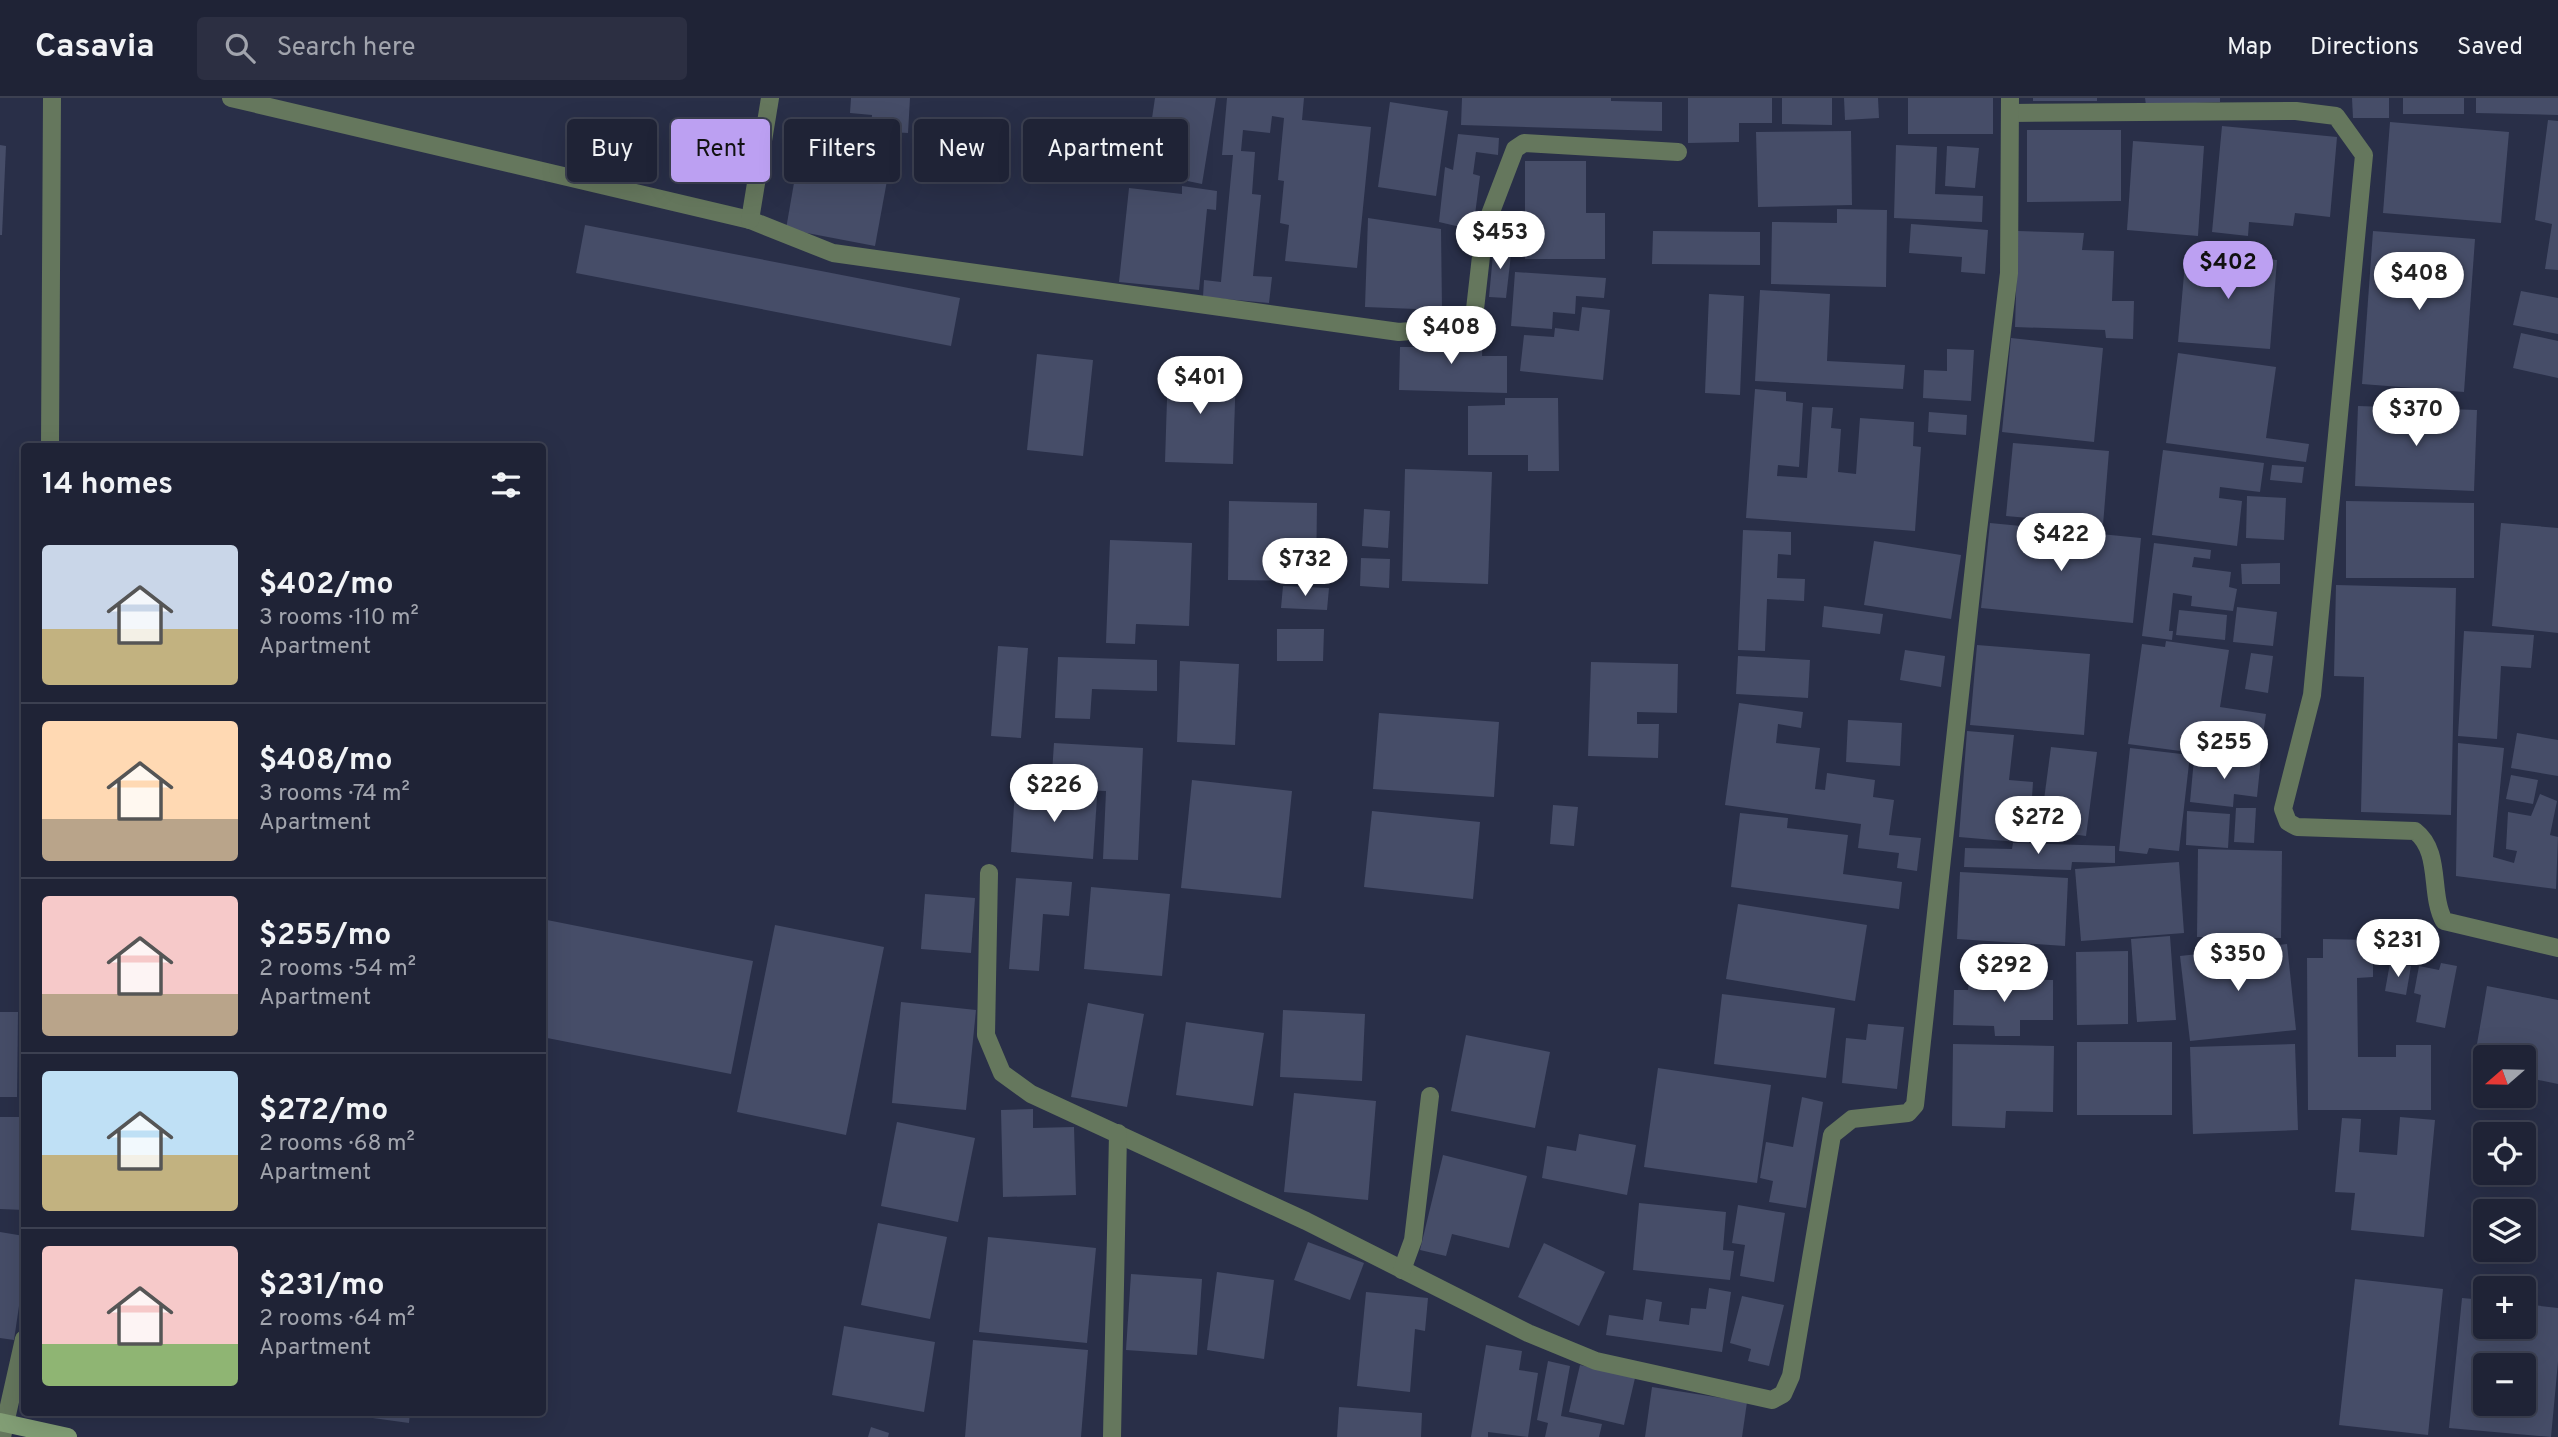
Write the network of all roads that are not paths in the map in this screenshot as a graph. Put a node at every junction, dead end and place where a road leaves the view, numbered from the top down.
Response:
1 (52, 98) edge
2 (231, 98) edge
3 (770, 98) edge
4 (2010, 105) edge
5 (1678, 152) dead end
6 (750, 220) junction
7 (50, 443) edge
8 (989, 873) dead end
9 (2558, 948) edge
10 (1430, 1096) dead end
11 (1118, 1133) junction
12 (1402, 1270) junction
13 (21, 1351) edge
14 (2, 1427) edge
15 (68, 1437) edge
16 (1112, 1437) edge

1 - 7 street
2 - 6 street
3 - 6 street
4 - 9 street
4 - 12 street
5 - 6 street
8 - 11 street
10 - 12 street
11 - 12 street
11 - 16 street
13 - 14 street
14 - 15 street

